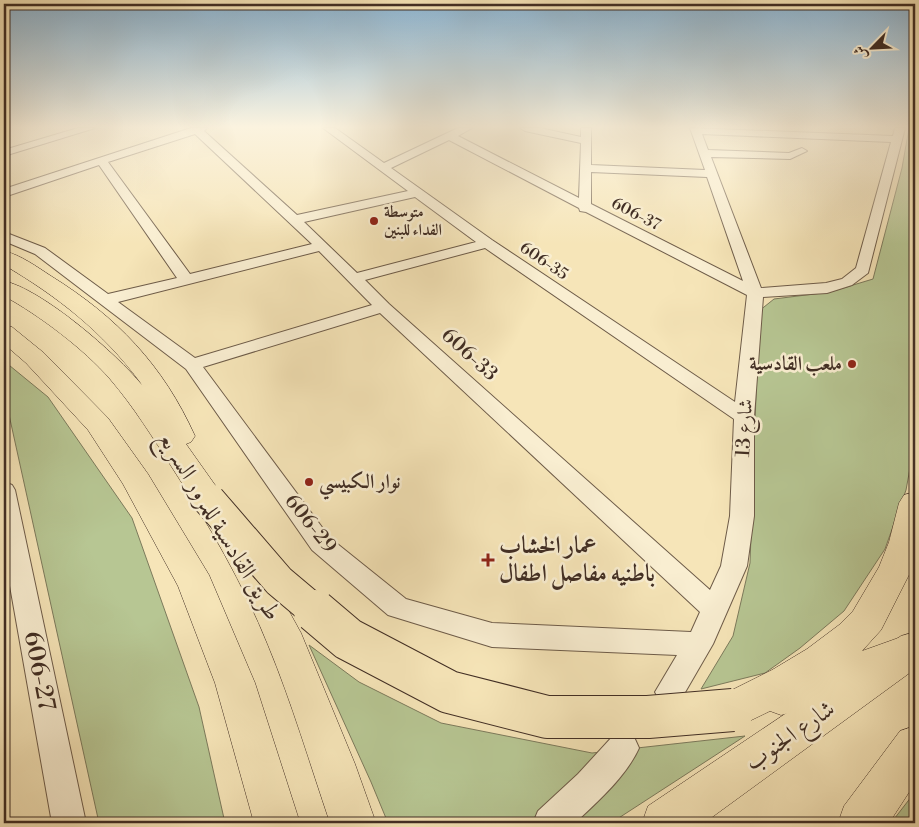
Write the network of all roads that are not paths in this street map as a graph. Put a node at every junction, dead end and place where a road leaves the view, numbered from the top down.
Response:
1 (82, 167) edge
2 (106, 167) edge
3 (239, 167) edge
4 (385, 167) edge
5 (506, 167) edge
6 (709, 167) edge
7 (890, 167) edge
8 (382, 168) joint
9 (586, 168) joint
10 (711, 174) junction
11 (4, 193) edge
12 (417, 193) junction
13 (585, 208) junction
14 (294, 220) junction
15 (4, 236) edge
16 (487, 243) junction
17 (322, 246) junction
18 (4, 257) edge
19 (356, 278) junction
20 (186, 280) junction
21 (4, 286) edge
22 (755, 293) junction
23 (105, 300) junction
24 (383, 307) junction
25 (4, 332) edge
26 (192, 365) junction
27 (744, 417) junction
28 (4, 490) edge
29 (202, 490) junction
30 (915, 503) edge
31 (714, 609) junction
32 (699, 644) junction
33 (915, 648) edge
34 (670, 692) dead end
35 (733, 710) junction
36 (915, 746) edge
37 (623, 748) dead end
38 (69, 823) edge
39 (277, 823) edge
40 (353, 823) edge
41 (550, 823) edge
42 (666, 823) edge
43 (861, 823) edge

1 - 11 street
2 - 20 street
3 - 14 street, 606-33
4 - 8 street
5 - 13 street, 606-37
6 - 10 street, شارع 13
7 - 22 street
8 - 12 street, 606-35
9 - 10 street
9 - 13 street
10 - 22 street, شارع 13
12 - 14 street
12 - 16 street, 606-35
13 - 22 street, 606-37
14 - 17 street, 606-33
15 - 23 street, 606-29
16 - 19 street
16 - 27 street, 606-35
17 - 19 street, 606-33
17 - 20 street
18 - 29 main road
19 - 24 street, 606-33
20 - 23 street
21 - 29 main road, طريق القادسية للمرور السريع
22 - 27 street, شارع 13
23 - 26 street, 606-29
24 - 26 street
24 - 31 street, 606-33
25 - 39 main road
26 - 32 street, 606-29
27 - 31 street, شارع 13
28 - 38 street, 606-27
29 - 35 main road, bridge
29 - 40 main road, طريق القادسية للمرور السريع, bridge
30 - 35 main road
31 - 32 street, شارع 13
32 - 34 street, شارع 13
33 - 35 main road
33 - 42 main road, شارع الجنوب
36 - 43 main road
37 - 41 street

